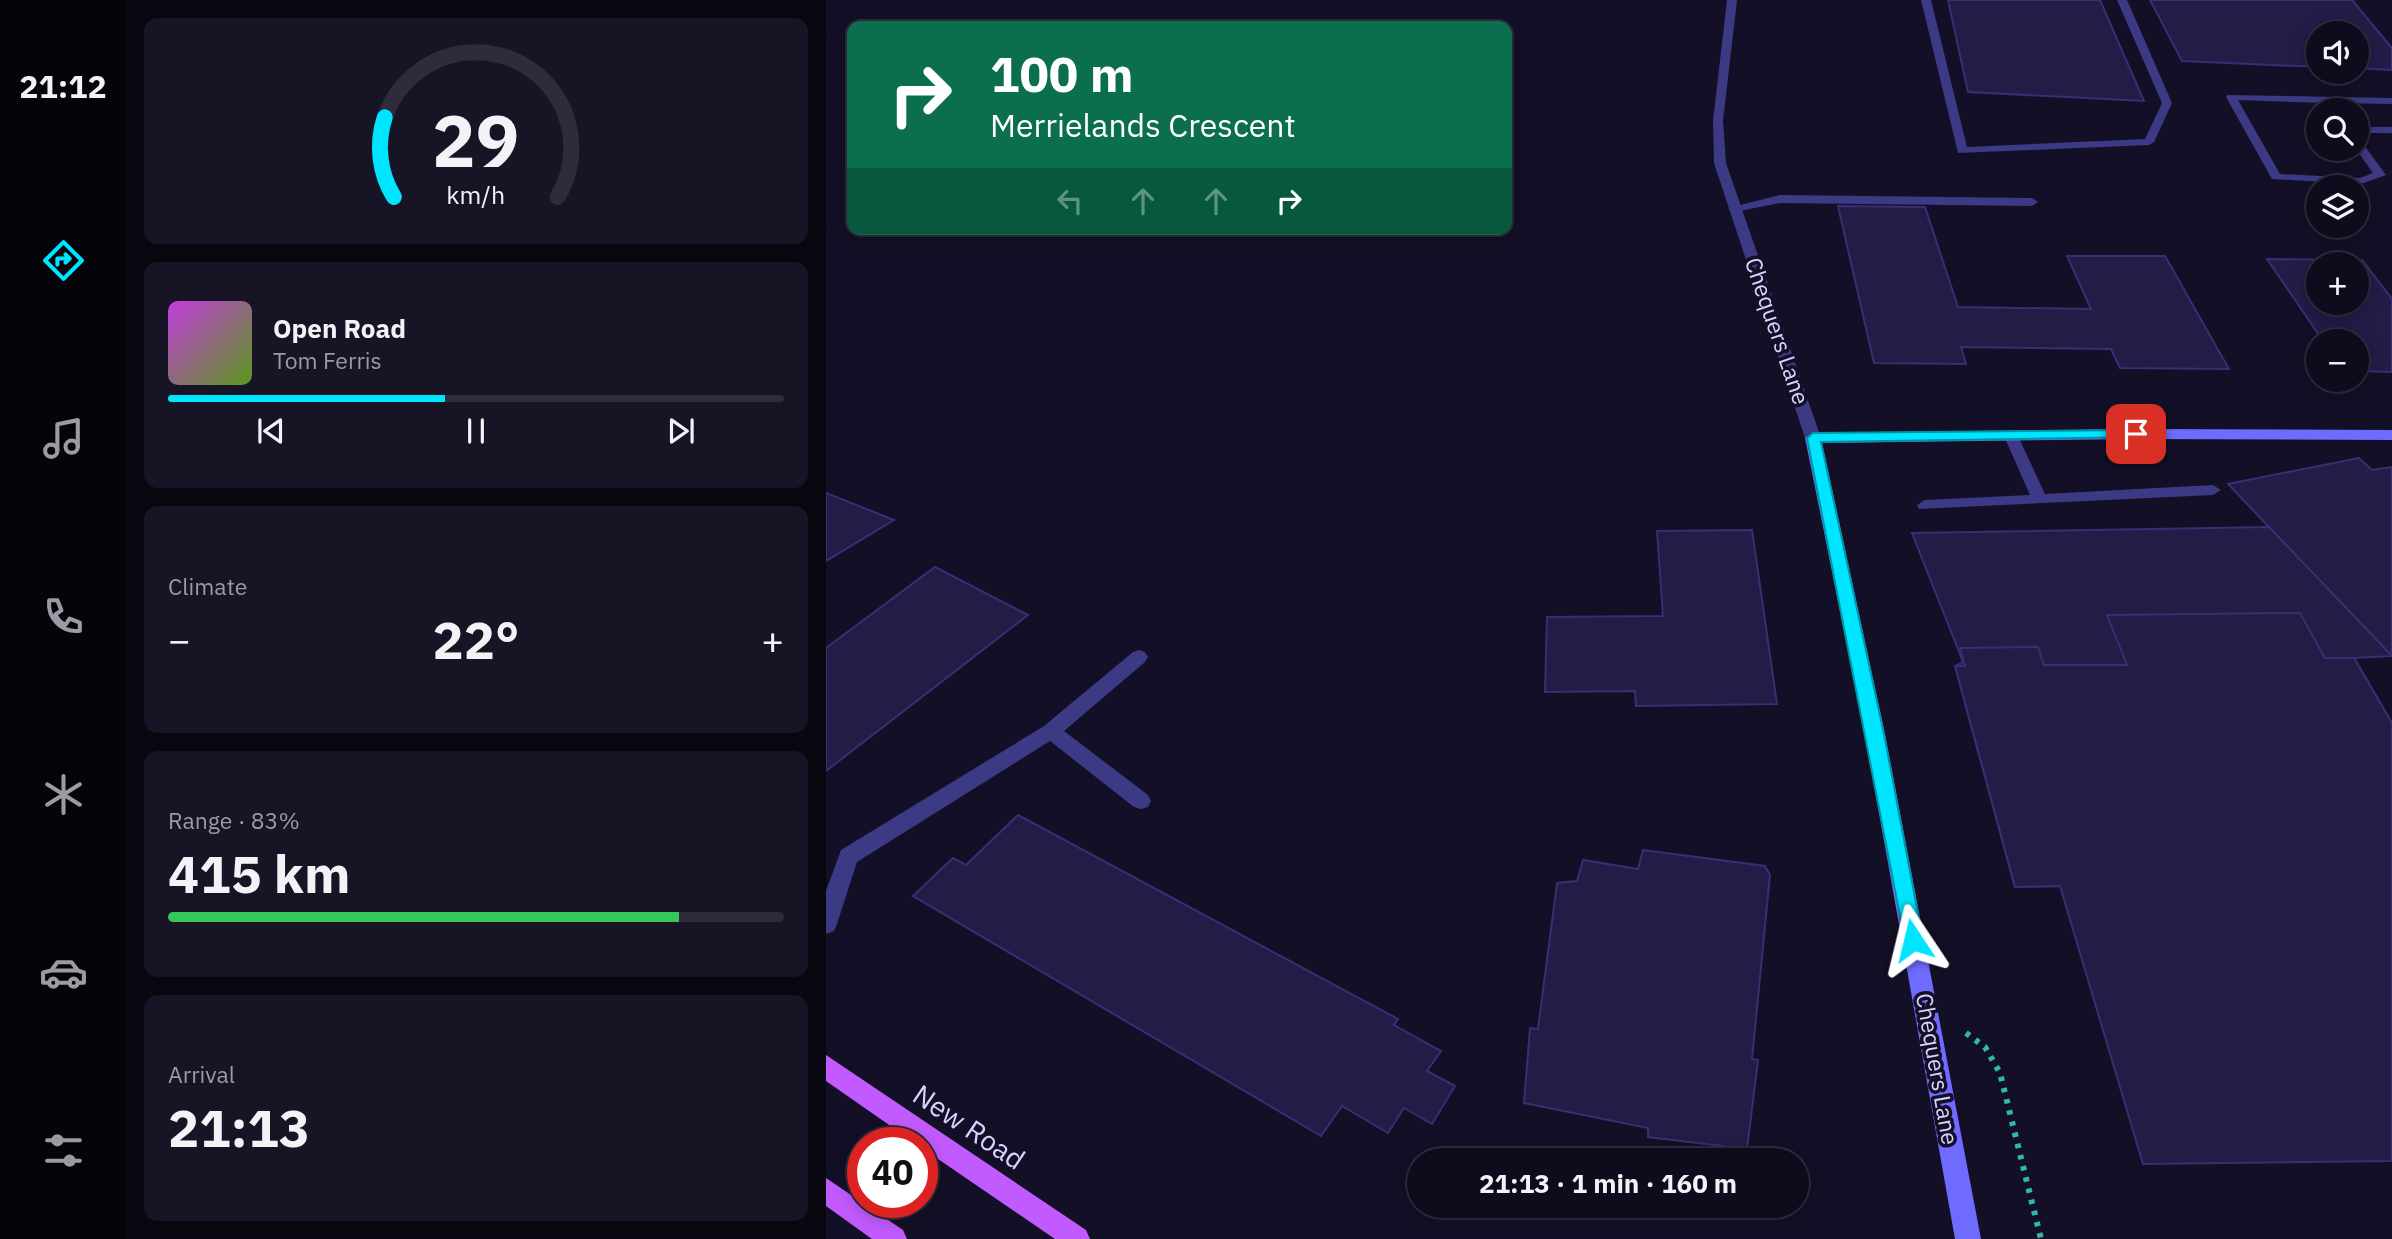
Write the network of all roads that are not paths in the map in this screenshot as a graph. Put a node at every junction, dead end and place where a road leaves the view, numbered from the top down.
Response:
1 (1732, 0) edge
2 (1926, 0) edge
3 (2122, 0) edge
4 (2306, 99) edge
5 (2369, 101) edge
6 (2392, 101) edge
7 (2369, 130) edge
8 (2392, 131) edge
9 (2369, 160) edge
10 (2032, 202) dead end
11 (1734, 208) junction
12 (2392, 435) edge
13 (2011, 436) junction
14 (1813, 438) junction
15 (2213, 490) dead end
16 (2040, 500) junction
17 (1925, 505) dead end
18 (1139, 657) dead end
19 (1051, 731) junction
20 (1141, 801) dead end
21 (826, 924) edge
22 (826, 1067) edge
23 (826, 1191) edge
24 (894, 1239) edge
25 (1077, 1239) edge
26 (1968, 1239) edge

1 - 11 street, Chequers Lane
2 - 3 street
4 - 9 street
5 - 6 street
7 - 8 street
10 - 11 street
11 - 14 street, Chequers Lane
12 - 13 street
13 - 14 street
13 - 16 street
14 - 26 street, Chequers Lane
15 - 16 street
16 - 17 street
18 - 19 street
19 - 20 street
19 - 21 street
22 - 25 main road, New Road
23 - 24 main road

